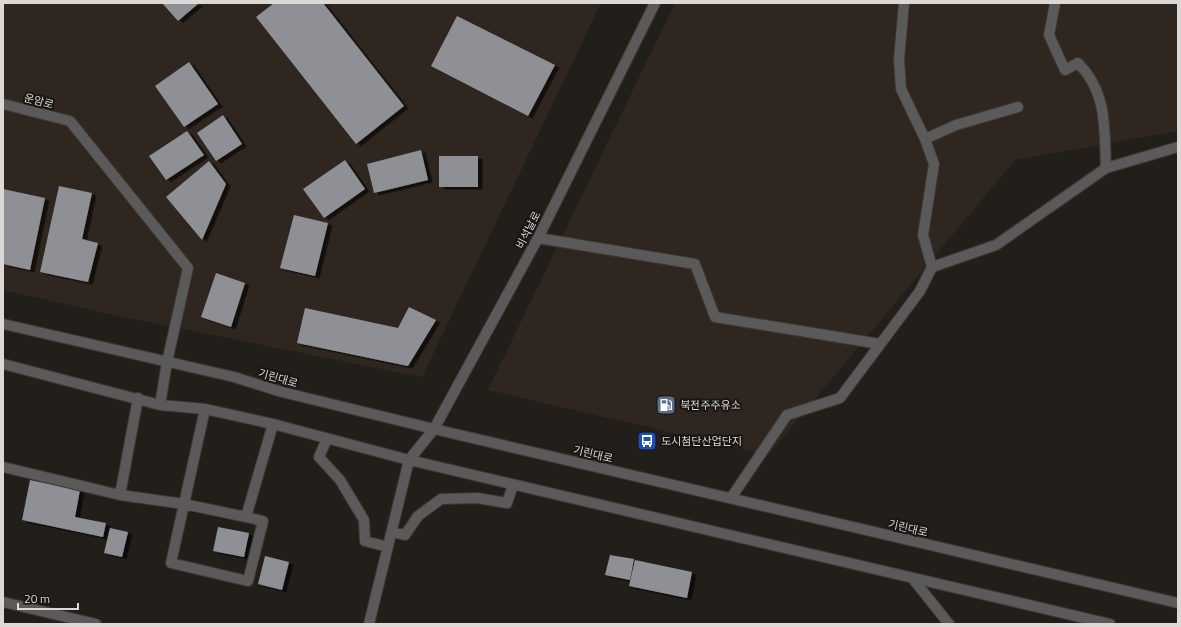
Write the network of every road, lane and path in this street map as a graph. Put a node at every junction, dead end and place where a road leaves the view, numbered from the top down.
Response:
1 (655, 3) edge
2 (904, 3) edge
3 (1055, 3) edge
4 (3, 104) edge
5 (1018, 107) dead end
6 (925, 139) junction
7 (1178, 147) edge
8 (1106, 168) junction
9 (538, 238) junction
10 (932, 267) junction
11 (3, 324) edge
12 (880, 344) junction
13 (167, 362) junction
14 (3, 364) edge
15 (138, 398) junction
16 (160, 404) junction
17 (205, 409) junction
18 (273, 424) junction
19 (434, 429) junction
20 (327, 439) junction
21 (409, 460) junction
22 (3, 467) edge
23 (513, 485) junction
24 (120, 495) junction
25 (731, 498) junction
26 (184, 504) junction
27 (246, 517) junction
28 (392, 532) junction
29 (388, 547) junction
30 (913, 579) junction
31 (3, 602) edge
32 (1178, 603) edge
33 (96, 624) edge
34 (368, 624) edge
35 (949, 624) edge
36 (1110, 624) edge

1 - 9 street, 비석날로
2 - 6 street
3 - 8 street
4 - 13 street, 운암로
5 - 6 street
6 - 10 street
7 - 8 street
8 - 10 street
9 - 12 street
9 - 19 street, 비석날로
10 - 12 street
11 - 13 street, 기린대로
12 - 25 street
13 - 16 street
13 - 19 street, 기린대로
14 - 15 street
15 - 16 street
15 - 24 street
16 - 17 street
17 - 18 street
17 - 26 street
18 - 20 street
18 - 27 street
19 - 21 street, 비석날로
19 - 25 street, 기린대로
20 - 21 street
20 - 29 street
21 - 23 street
21 - 28 street
22 - 24 street
23 - 28 street
23 - 30 street
24 - 26 street
25 - 32 street, 기린대로
26 - 27 street
26 - 27 street
28 - 29 street
29 - 34 street
30 - 35 street
30 - 36 street
31 - 33 street

